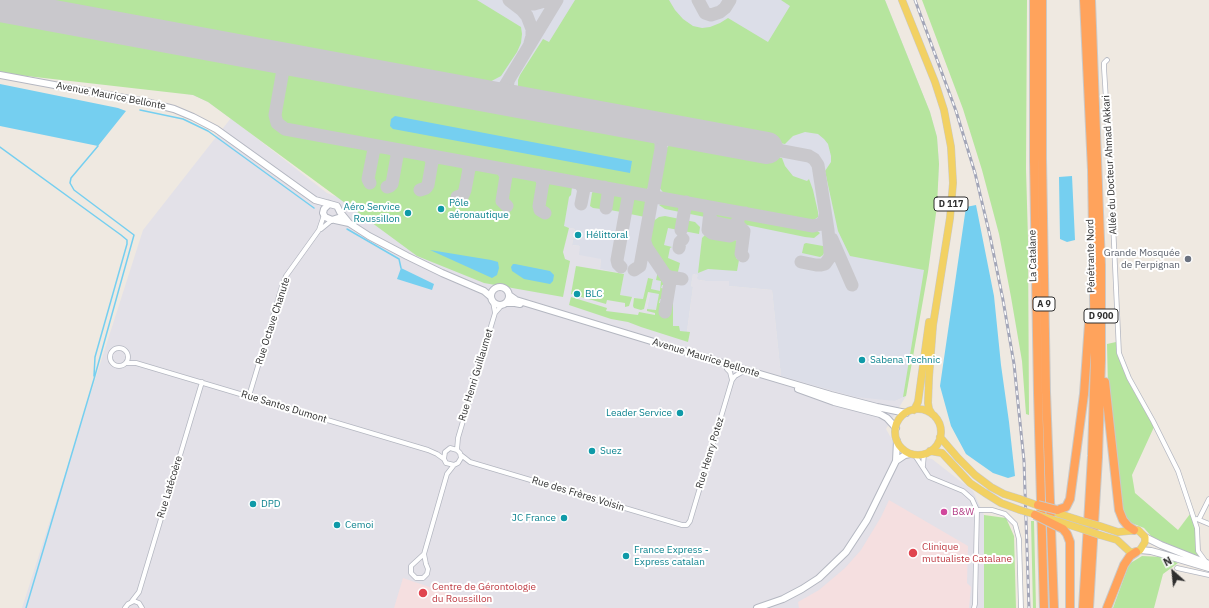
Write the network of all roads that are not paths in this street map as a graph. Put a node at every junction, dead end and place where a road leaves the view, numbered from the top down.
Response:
1 (898, 0) edge
2 (902, 0) edge
3 (1034, 0) edge
4 (1042, 0) edge
5 (1080, 0) edge
6 (1084, 0) edge
7 (1091, 0) edge
8 (1107, 60) dead end
9 (0, 75) edge
10 (1090, 105) junction
11 (1092, 170) junction
12 (315, 200) junction
13 (329, 204) junction
14 (340, 212) junction
15 (324, 213) junction
16 (333, 220) junction
17 (349, 223) junction
18 (319, 230) junction
19 (1102, 265) junction
20 (494, 290) junction
21 (484, 291) junction
22 (509, 295) junction
23 (492, 300) junction
24 (504, 304) junction
25 (495, 313) junction
26 (127, 356) junction
27 (126, 363) junction
28 (136, 363) junction
29 (727, 368) junction
30 (742, 372) junction
31 (732, 380) junction
32 (202, 382) junction
33 (249, 396) junction
34 (914, 410) junction
35 (906, 413) junction
36 (932, 414) junction
37 (896, 428) junction
38 (940, 437) junction
39 (458, 438) junction
40 (897, 441) junction
41 (448, 449) junction
42 (457, 450) junction
43 (432, 451) junction
44 (927, 453) junction
45 (912, 454) junction
46 (461, 456) junction
47 (444, 459) junction
48 (896, 461) junction
49 (470, 462) junction
50 (446, 464) junction
51 (456, 464) junction
52 (922, 469) junction
53 (447, 474) junction
54 (1209, 499) edge
55 (1038, 505) joint
56 (977, 510) junction
57 (1057, 511) junction
58 (1035, 515) joint
59 (1197, 519) junction
60 (1057, 524) junction
61 (1209, 524) edge
62 (687, 525) joint
63 (1134, 530) junction
64 (1145, 537) junction
65 (1138, 551) junction
66 (424, 554) junction
67 (417, 562) junction
68 (426, 564) junction
69 (1208, 565) edge
70 (1176, 568) dead end
71 (1209, 575) edge
72 (139, 592) junction
73 (132, 601) junction
74 (141, 606) edge
75 (125, 608) edge
76 (757, 608) edge
77 (974, 608) edge
78 (1021, 608) edge
79 (1044, 608) edge
80 (1054, 608) edge
81 (1070, 608) edge
82 (1083, 608) edge
83 (1089, 608) edge
84 (1107, 608) edge

1 - 34 main road, D 117
2 - 36 main road, D 117
3 - 79 highway, La Catalane / A 9
4 - 80 highway, La Catalane / A 9
5 - 10 highway
6 - 10 highway, Pénétrante Nord / D 900
7 - 19 highway, Pénétrante Nord / D 900
8 - 59 street, Allée du Docteur Ahmad Akkari
9 - 12 street, Avenue Maurice Bellonte
10 - 11 highway, Pénétrante Nord / D 900
11 - 57 highway
11 - 82 highway, Pénétrante Nord / D 900
12 - 13 street, Avenue Maurice Bellonte
12 - 15 street, Avenue Maurice Bellonte
13 - 14 street
13 - 15 street
14 - 16 street
14 - 17 street
15 - 16 street
15 - 18 street, Rue Octave Chanute
16 - 17 street
16 - 18 street, Rue Octave Chanute
17 - 21 street
18 - 33 street, Rue Octave Chanute
19 - 63 highway
19 - 83 highway, Pénétrante Nord / D 900
20 - 21 street
20 - 22 street
20 - 23 street
21 - 23 street
22 - 24 street
22 - 35 street, Avenue Maurice Bellonte
23 - 24 street
23 - 25 street, Rue Henri Guillaumet
24 - 25 street, Rue Henri Guillaumet
24 - 29 street, Avenue Maurice Bellonte
25 - 39 street, Rue Henri Guillaumet
26 - 27 street
26 - 27 street
26 - 28 street
27 - 28 street
28 - 32 street, Rue Santos Dumont
29 - 30 street, Avenue Maurice Bellonte
29 - 31 street
30 - 31 street
30 - 37 street, Avenue Maurice Bellonte
31 - 62 street, Rue Henry Potez
32 - 33 street, Rue Santos Dumont
32 - 72 street, Rue Latécoère
33 - 43 street, Rue Santos Dumont
34 - 35 main road
34 - 36 main road
35 - 37 main road
36 - 38 main road
37 - 40 main road
38 - 44 main road
38 - 55 main road, bridge
39 - 41 street, Rue Henri Guillaumet
39 - 42 street, Rue Henri Guillaumet
40 - 45 main road
40 - 48 street
41 - 42 street
41 - 43 street, Rue Santos Dumont
41 - 47 street
42 - 46 street
43 - 47 street, Rue Santos Dumont
44 - 45 main road
44 - 52 street
44 - 58 main road, bridge
45 - 48 street
45 - 52 street
46 - 49 street, Rue des Frères Voisin
46 - 51 street
47 - 50 street
48 - 76 street
49 - 51 street, Rue des Frères Voisin
49 - 62 street, Rue des Frères Voisin
50 - 51 street
50 - 53 street
51 - 53 street
52 - 56 street
53 - 66 street
54 - 59 street
55 - 57 highway, bridge
56 - 77 street
56 - 78 street
57 - 63 main road, bridge
58 - 60 highway, bridge
59 - 61 street
59 - 69 street, Allée du Docteur Ahmad Akkari
60 - 65 main road, bridge
60 - 81 highway
63 - 64 main road
64 - 65 main road
64 - 69 street
65 - 69 street
65 - 84 highway
66 - 67 street
66 - 68 street
67 - 68 street
67 - 68 street
70 - 71 street
72 - 73 street
72 - 74 street
73 - 74 street
73 - 75 street

